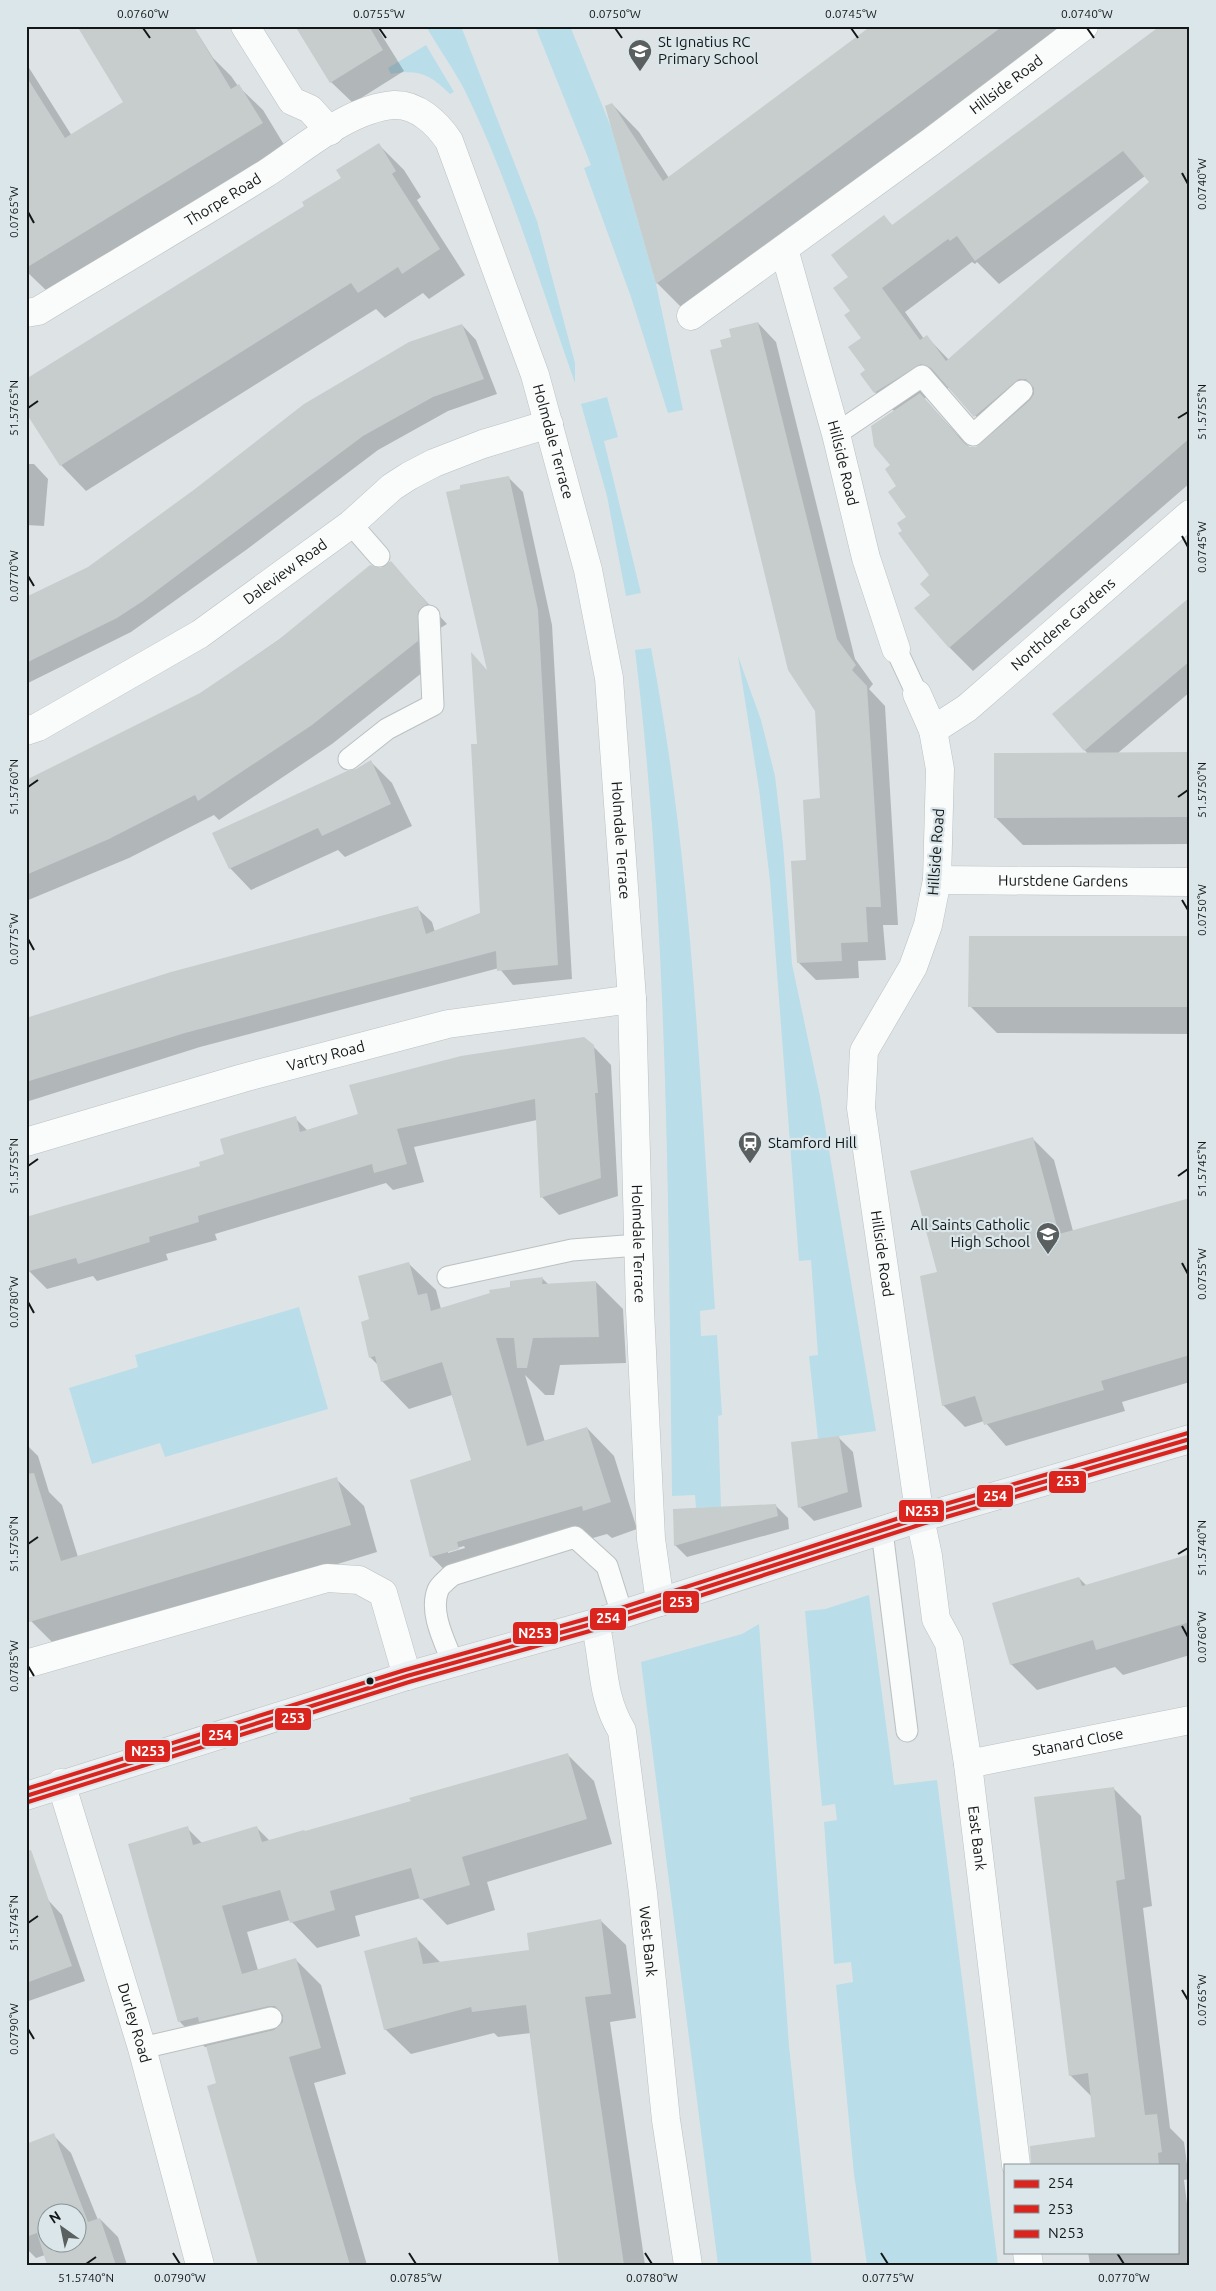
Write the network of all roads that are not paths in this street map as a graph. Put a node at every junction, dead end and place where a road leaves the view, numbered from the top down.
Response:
1 (245, 26) edge
2 (1084, 26) edge
3 (421, 114) joint
4 (330, 131) junction
5 (784, 249) junction
6 (26, 313) edge
7 (691, 316) dead end
8 (1022, 391) dead end
9 (549, 424) junction
10 (836, 434) junction
11 (1190, 514) edge
12 (351, 524) junction
13 (379, 556) dead end
14 (429, 616) dead end
15 (896, 649) joint
16 (917, 694) joint
17 (933, 730) junction
18 (26, 731) edge
19 (349, 759) dead end
20 (937, 880) junction
21 (1190, 882) edge
22 (632, 999) junction
23 (26, 1142) edge
24 (638, 1245) junction
25 (448, 1277) dead end
26 (1190, 1439) edge
27 (920, 1518) junction
28 (882, 1531) junction
29 (660, 1602) junction
30 (622, 1614) junction
31 (595, 1623) junction
32 (453, 1663) junction
33 (26, 1664) edge
34 (407, 1676) junction
35 (1190, 1720) edge
36 (907, 1731) dead end
37 (968, 1764) junction
38 (62, 1783) junction
39 (26, 1796) edge
40 (271, 2018) dead end
41 (142, 2048) junction
42 (1016, 2164) edge
43 (200, 2265) edge
44 (688, 2265) edge

1 - 4 street
2 - 5 street, Hillside Road
3 - 4 street, Thorpe Road
3 - 9 street, Holmdale Terrace
4 - 6 street, Thorpe Road
5 - 7 street, Hillside Road
5 - 10 street, Hillside Road
8 - 10 lane
9 - 12 street, Daleview Road
9 - 22 street, Holmdale Terrace
10 - 15 street, Hillside Road
11 - 17 street, Northdene Gardens
12 - 13 lane
12 - 18 street, Daleview Road
14 - 19 lane
15 - 16 lane, Hillside Road
16 - 17 street, Hillside Road
17 - 20 street, Hillside Road
20 - 21 street, Hurstdene Gardens
20 - 27 street, Hillside Road
22 - 23 street, Vartry Road
22 - 24 street, Holmdale Terrace
24 - 25 lane
24 - 29 street, Holmdale Terrace
26 - 27 main road
27 - 28 main road
27 - 37 street, East Bank
28 - 29 main road
28 - 36 lane
29 - 30 main road
30 - 31 main road
30 - 32 lane
31 - 32 main road
31 - 44 street, West Bank
32 - 34 main road
33 - 34 street
34 - 38 main road
35 - 37 street, Stanard Close
37 - 42 street, East Bank
38 - 39 main road
38 - 41 street, Durley Road
40 - 41 lane
41 - 43 street, Durley Road

